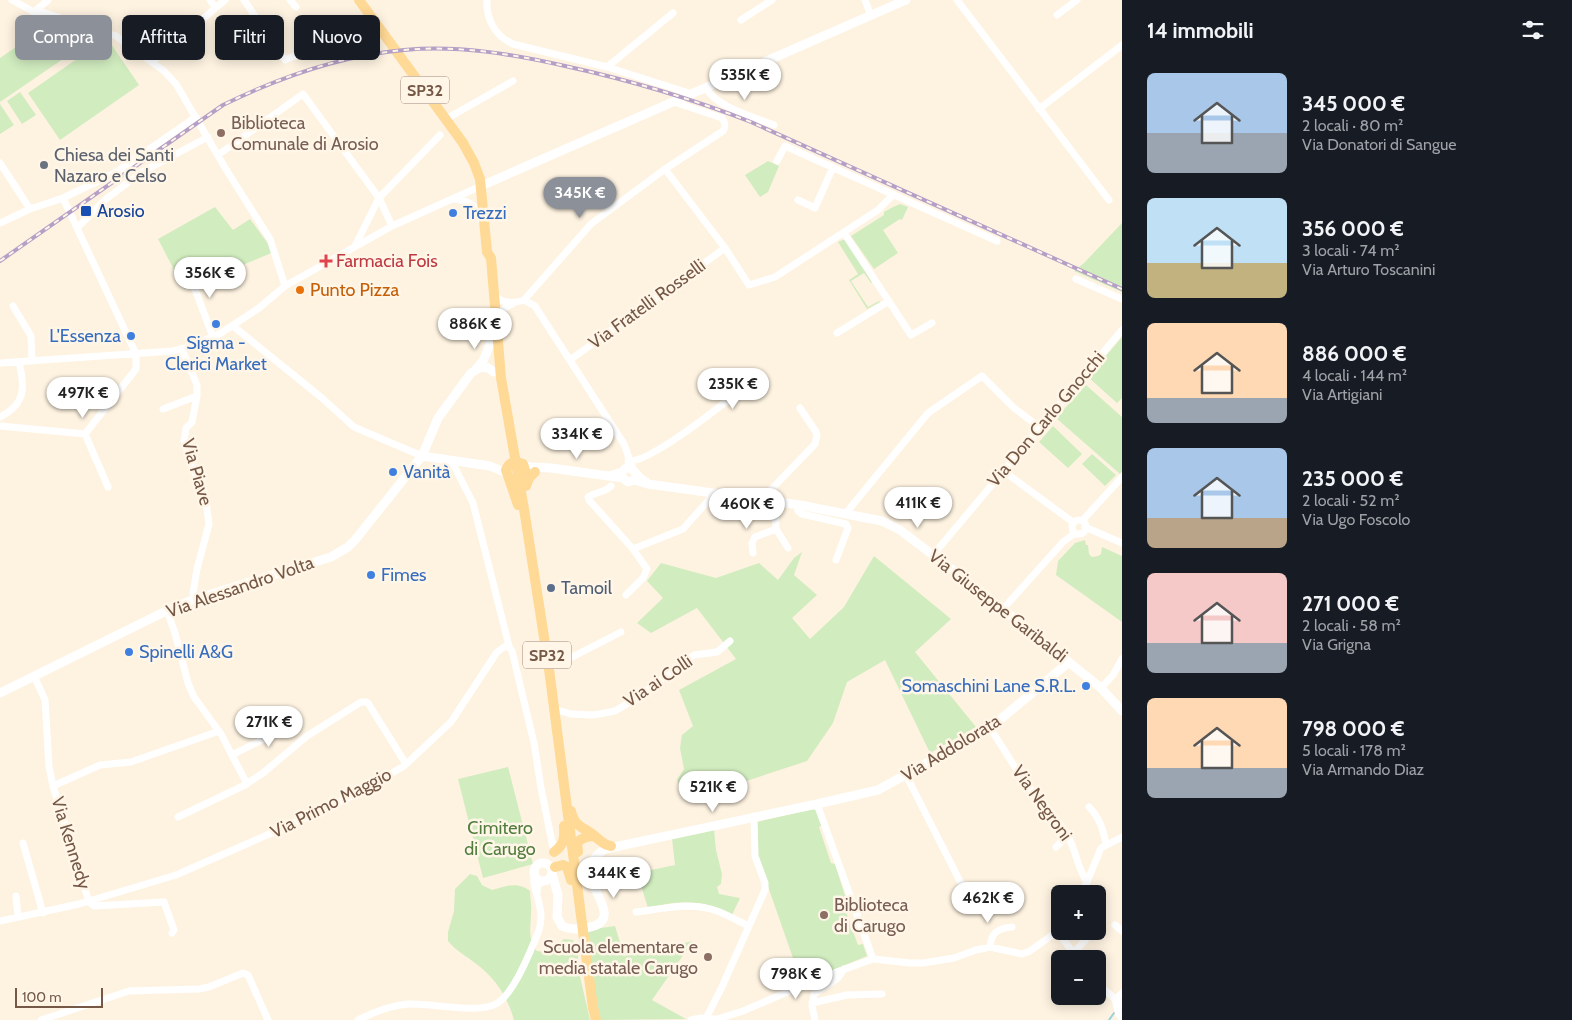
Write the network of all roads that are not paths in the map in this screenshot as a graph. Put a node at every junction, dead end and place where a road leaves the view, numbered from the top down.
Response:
1 (12, 0) edge
2 (48, 0) edge
3 (210, 0) edge
4 (225, 0) edge
5 (244, 0) edge
6 (290, 0) edge
7 (359, 0) edge
8 (487, 0) edge
9 (772, 0) edge
10 (866, 0) edge
11 (906, 0) edge
12 (957, 0) edge
13 (1077, 0) edge
14 (215, 7) junction
15 (296, 7) dead end
16 (34, 12) junction
17 (672, 13) dead end
18 (1058, 15) dead end
19 (870, 16) junction
20 (740, 20) dead end
21 (1122, 46) edge
22 (294, 56) edge
23 (152, 62) junction
24 (607, 67) junction
25 (512, 81) dead end
26 (706, 88) junction
27 (692, 94) junction
28 (674, 102) junction
29 (1039, 109) junction
30 (196, 117) junction
31 (446, 119) junction
32 (774, 125) dead end
33 (440, 135) dead end
34 (208, 137) junction
35 (218, 155) junction
36 (777, 161) dead end
37 (0, 163) edge
38 (833, 167) junction
39 (665, 169) junction
40 (481, 186) junction
41 (893, 194) junction
42 (63, 198) junction
43 (379, 198) junction
44 (454, 198) junction
45 (798, 200) dead end
46 (1109, 200) dead end
47 (30, 209) junction
48 (0, 223) edge
49 (392, 226) junction
50 (76, 228) junction
51 (485, 231) junction
52 (844, 233) junction
53 (996, 241) dead end
54 (355, 246) junction
55 (724, 248) junction
56 (488, 257) junction
57 (187, 268) dead end
58 (1076, 279) dead end
59 (285, 286) junction
60 (495, 291) junction
61 (1122, 299) edge
62 (524, 300) junction
63 (889, 301) junction
64 (514, 303) junction
65 (13, 306) dead end
66 (932, 323) dead end
67 (233, 326) junction
68 (1122, 330) edge
69 (837, 333) dead end
70 (213, 337) junction
71 (491, 342) junction
72 (182, 349) junction
73 (136, 354) junction
74 (570, 360) junction
75 (32, 361) junction
76 (19, 362) junction
77 (0, 363) edge
78 (476, 369) junction
79 (497, 375) junction
80 (742, 389) dead end
81 (197, 396) junction
82 (800, 408) dead end
83 (163, 409) dead end
84 (0, 417) edge
85 (0, 426) edge
86 (1039, 427) junction
87 (84, 434) junction
88 (422, 456) junction
89 (452, 460) junction
90 (517, 463) junction
91 (539, 470) junction
92 (1002, 470) junction
93 (630, 471) junction
94 (1122, 477) edge
95 (515, 478) junction
96 (611, 486) dead end
97 (108, 487) dead end
98 (715, 493) junction
99 (762, 500) junction
100 (775, 502) junction
101 (797, 504) junction
102 (523, 509) junction
103 (846, 513) junction
104 (1079, 526) junction
105 (776, 528) junction
106 (1122, 543) edge
107 (788, 548) dead end
108 (633, 549) junction
109 (754, 553) dead end
110 (933, 555) junction
111 (836, 560) dead end
112 (626, 595) dead end
113 (195, 600) junction
114 (1003, 609) junction
115 (167, 611) junction
116 (621, 632) dead end
117 (730, 641) dead end
118 (509, 646) junction
119 (1122, 659) edge
120 (1069, 662) junction
121 (549, 669) junction
122 (34, 676) junction
123 (1101, 688) junction
124 (0, 693) edge
125 (554, 709) junction
126 (1122, 711) edge
127 (297, 722) dead end
128 (990, 728) junction
129 (219, 731) junction
130 (232, 755) junction
131 (406, 764) junction
132 (906, 775) junction
133 (247, 784) junction
134 (53, 786) junction
135 (566, 797) junction
136 (818, 804) junction
137 (1089, 807) dead end
138 (178, 816) dead end
139 (754, 816) junction
140 (1065, 831) junction
141 (595, 836) junction
142 (1122, 837) edge
143 (23, 843) dead end
144 (1106, 844) junction
145 (611, 846) junction
146 (1056, 848) dead end
147 (554, 852) junction
148 (541, 864) junction
149 (535, 874) junction
150 (551, 876) junction
151 (1087, 882) junction
152 (1086, 885) edge
153 (537, 893) junction
154 (16, 896) dead end
155 (89, 902) junction
156 (579, 902) junction
157 (972, 903) dead end
158 (636, 912) dead end
159 (43, 913) junction
160 (18, 917) junction
161 (582, 919) junction
162 (0, 921) edge
163 (1115, 925) dead end
164 (749, 926) junction
165 (1012, 927) dead end
166 (1122, 931) edge
167 (172, 933) dead end
168 (1051, 934) edge
169 (990, 947) junction
170 (873, 959) junction
171 (844, 969) junction
172 (1106, 992) edge
173 (1122, 993) edge
174 (882, 994) dead end
175 (1115, 1000) junction
176 (812, 1003) junction
177 (1120, 1014) edge
178 (706, 1018) junction
179 (715, 1019) edge
180 (41, 1020) edge
181 (268, 1020) edge
182 (358, 1020) edge
183 (596, 1020) edge
184 (691, 1020) edge
185 (815, 1020) edge

1 - 16 street
2 - 16 street
3 - 14 street
4 - 14 street
5 - 22 street
6 - 15 street
7 - 31 main road, SP32
8 - 24 street
9 - 20 street
10 - 19 street
11 - 19 street
12 - 29 street
13 - 18 street
14 - 23 street
16 - 23 street
17 - 24 street
19 - 26 street
21 - 29 street
23 - 30 street
24 - 27 street
25 - 31 street
26 - 27 street
26 - 32 street
27 - 28 street
28 - 39 street
28 - 40 street
29 - 46 street
30 - 34 street
30 - 42 street
31 - 40 main road, SP32
33 - 43 street
34 - 35 street
34 - 50 street
35 - 43 street
35 - 59 street
36 - 38 street
37 - 47 street
38 - 41 street
38 - 45 street
39 - 55 street
39 - 62 street
40 - 44 street
40 - 51 main road, SP32
41 - 52 street
41 - 53 street
42 - 47 street
42 - 50 street
43 - 49 street
43 - 54 street
44 - 49 street
44 - 51 street
47 - 48 street
49 - 54 street
50 - 73 street
51 - 56 main road, SP32
52 - 55 street
52 - 63 street
54 - 59 street
55 - 74 street, Via Fratelli Rosselli
56 - 60 main road
56 - 71 main road, SP32
57 - 70 street
58 - 61 street
59 - 67 street
60 - 64 street
60 - 79 main road, SP32
62 - 64 street
62 - 74 street
63 - 66 street
63 - 69 street
64 - 79 street
65 - 75 street
67 - 70 street
67 - 88 street
68 - 86 street, Via Don Carlo Gnocchi
70 - 72 street
71 - 78 street, Via Alessandro Volta
71 - 79 main road, SP32
72 - 73 street
72 - 81 street, Via Piave
73 - 75 street
73 - 87 street
74 - 93 street
75 - 76 street
76 - 77 street
76 - 84 street
78 - 79 street
78 - 88 street, Via Alessandro Volta
79 - 90 main road, SP32
79 - 90 main road, SP32
80 - 93 street
81 - 83 street
81 - 113 street, Via Piave
82 - 99 street
85 - 87 street
86 - 92 street, Via Don Carlo Gnocchi
86 - 103 street
87 - 97 street
88 - 89 street
88 - 113 street, Via Alessandro Volta
89 - 95 street
89 - 118 street
90 - 91 street
90 - 95 main road, SP32
90 - 95 main road
91 - 93 street, Via Giuseppe Garibaldi
91 - 95 street
91 - 102 main road
92 - 104 street
92 - 110 street, Via Don Carlo Gnocchi
93 - 98 street, Via Giuseppe Garibaldi
94 - 104 street
95 - 102 main road, SP32
96 - 108 street
98 - 99 street, Via Giuseppe Garibaldi
98 - 108 street
99 - 100 street, Via Giuseppe Garibaldi
100 - 101 street, Via Giuseppe Garibaldi
100 - 105 street
101 - 103 street, Via Giuseppe Garibaldi
101 - 111 street
102 - 121 main road, SP32
103 - 110 street, Via Giuseppe Garibaldi
104 - 106 street
104 - 114 street
105 - 107 street
105 - 109 street
108 - 112 street
110 - 114 street, Via Giuseppe Garibaldi
113 - 115 street, Via Alessandro Volta
114 - 120 street, Via Giuseppe Garibaldi
115 - 122 street, Via Alessandro Volta
115 - 129 street
116 - 121 street
117 - 125 street, Via ai Colli
118 - 131 street, Via Primo Maggio
118 - 147 street
119 - 123 street
120 - 123 street, Via Giuseppe Garibaldi
120 - 128 street, Via Addolorata
121 - 125 main road, SP32
122 - 124 street, Via Alessandro Volta
122 - 134 street, Via Kennedy
123 - 126 street, Via Giuseppe Garibaldi
125 - 135 main road, SP32
127 - 130 street
128 - 132 street, Via Addolorata
128 - 140 street, Via Negroni
129 - 130 street
129 - 134 street
130 - 133 street
131 - 133 street
131 - 155 street, Via Primo Maggio
132 - 136 street, Via Addolorata
132 - 157 street
133 - 138 street
134 - 155 street, Via Kennedy
135 - 141 main road
135 - 147 main road
135 - 156 main road, SP32
136 - 139 street, Via Addolorata
136 - 170 street
137 - 144 street
139 - 145 street, Via Addolorata
139 - 164 street
140 - 146 street
140 - 151 street, Via Negroni
141 - 145 main road
141 - 156 main road
142 - 144 street
143 - 159 street
144 - 151 street
145 - 150 street
147 - 148 street
147 - 150 street
148 - 149 street
148 - 150 street
149 - 150 street
149 - 153 street
150 - 153 street
150 - 161 main road
151 - 152 street
153 - 182 street
154 - 160 street
155 - 159 street, Via Primo Maggio
155 - 167 street, Via Kennedy
156 - 161 main road, SP32
158 - 164 street
159 - 160 street, Via Primo Maggio
160 - 162 street, Via Primo Maggio
161 - 183 main road, SP32
163 - 166 street
164 - 178 street
165 - 169 street
168 - 169 street
169 - 170 street
170 - 171 street
171 - 176 street
171 - 179 street
172 - 175 street
173 - 175 street
174 - 176 street
175 - 177 street
176 - 185 street
178 - 179 street
178 - 184 street
180 - 181 street

